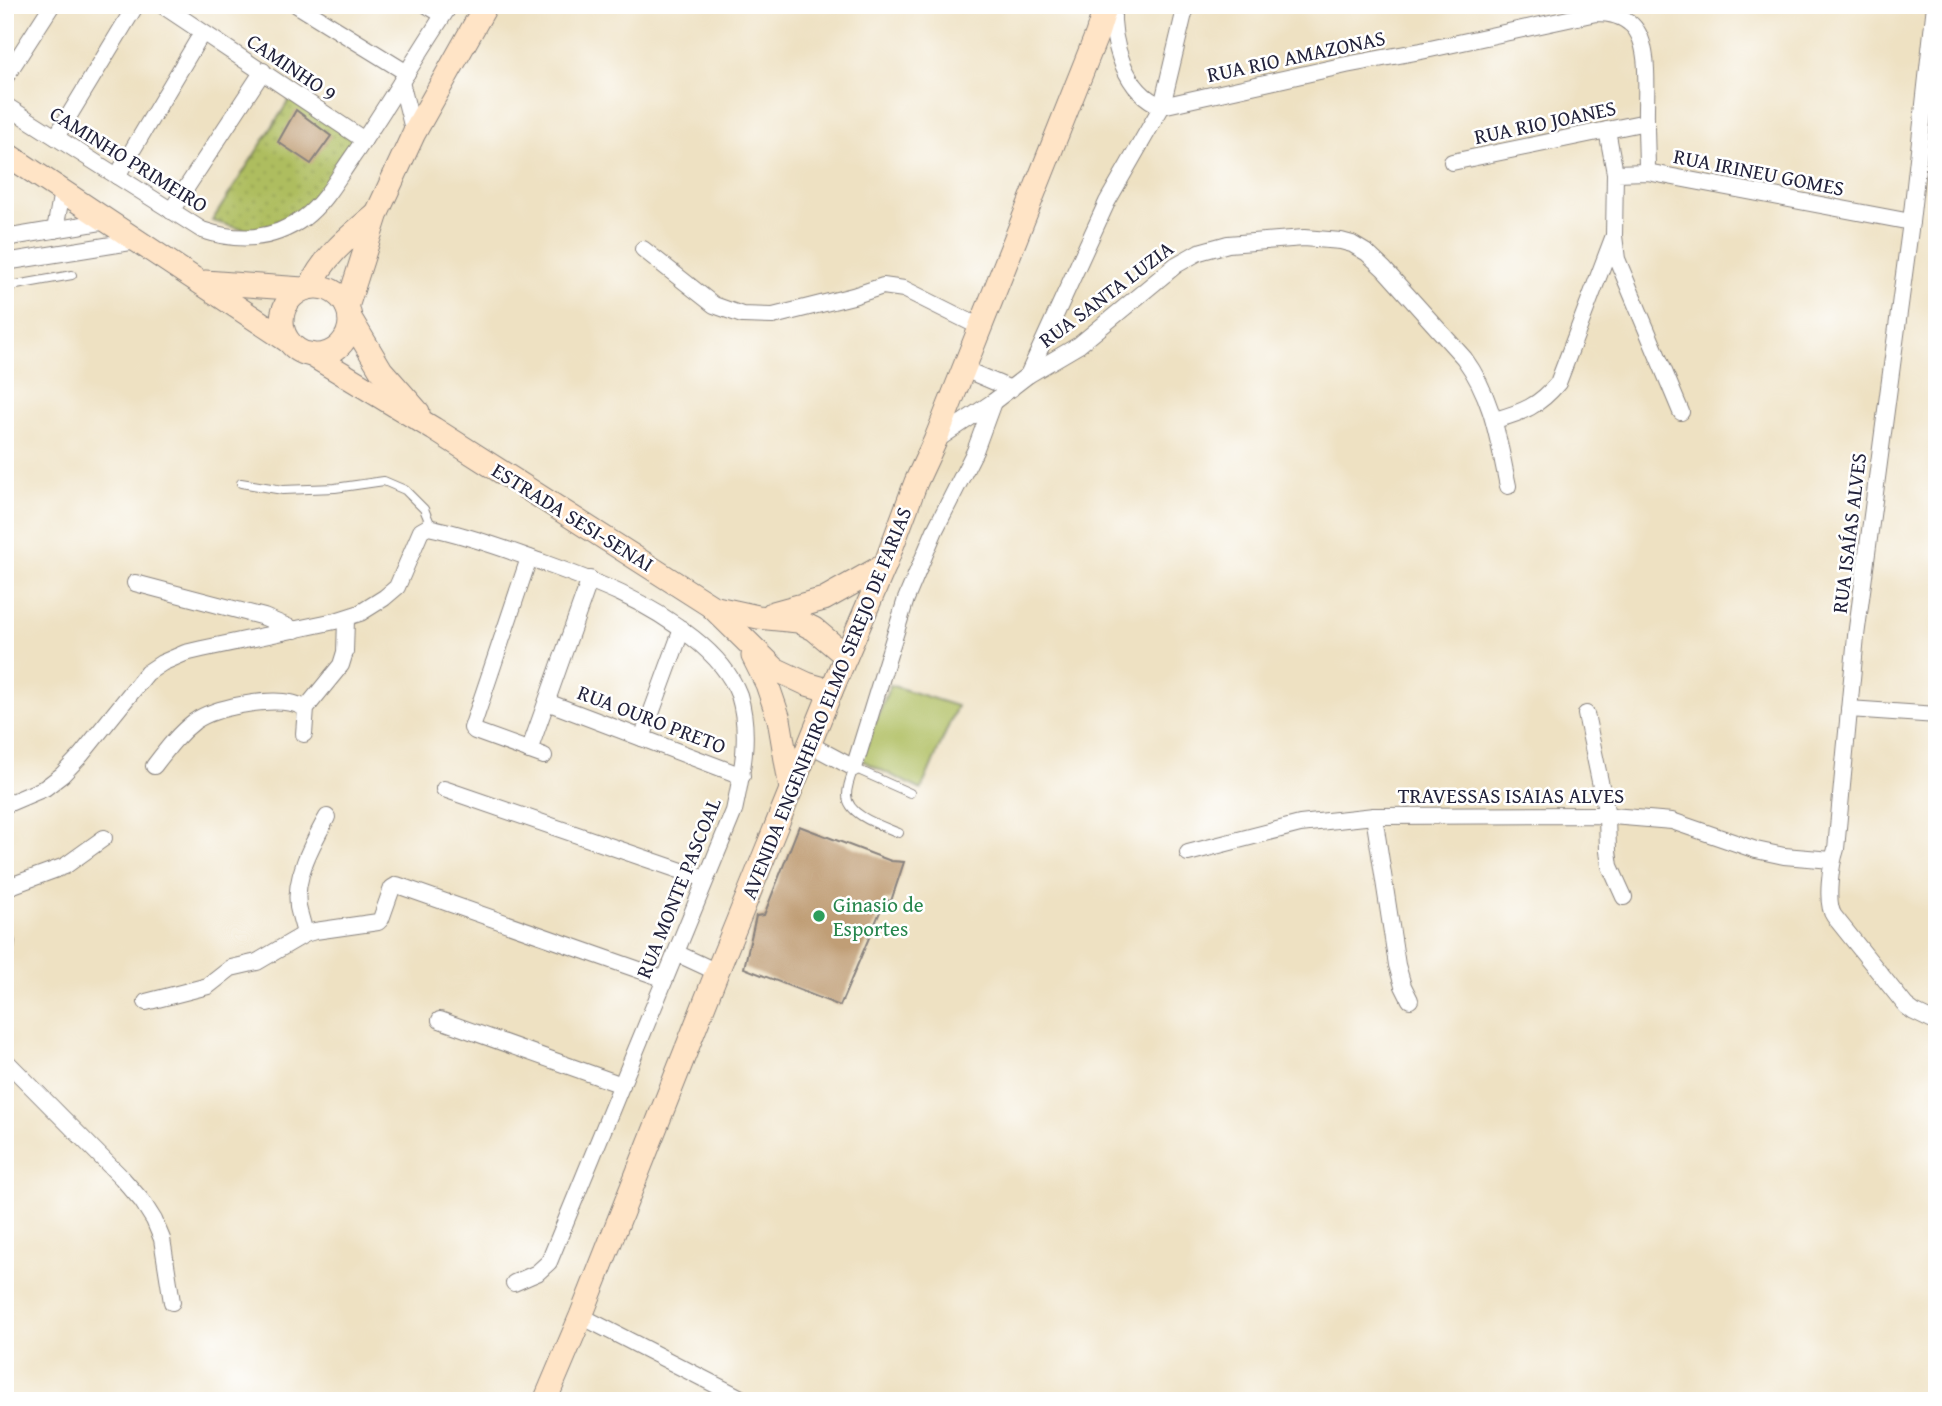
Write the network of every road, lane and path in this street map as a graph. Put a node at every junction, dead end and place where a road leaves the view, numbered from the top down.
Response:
1 (52, 5) edge
2 (136, 5) edge
3 (162, 5) edge
4 (296, 5) edge
5 (427, 5) edge
6 (486, 5) edge
7 (1106, 5) edge
8 (1113, 5) edge
9 (1186, 5) edge
10 (1935, 5) edge
11 (446, 10) edge
12 (202, 33) junction
13 (262, 71) junction
14 (404, 77) junction
15 (5, 78) edge
16 (5, 105) edge
17 (1162, 106) junction
18 (1646, 122) junction
19 (1607, 130) junction
20 (414, 133) junction
21 (56, 137) junction
22 (364, 140) junction
23 (5, 153) edge
24 (1452, 162) dead end
25 (1647, 172) junction
26 (117, 176) junction
27 (1615, 182) junction
28 (62, 191) junction
29 (171, 211) junction
30 (377, 213) junction
31 (107, 221) junction
32 (1911, 222) junction
33 (55, 230) junction
34 (1614, 236) junction
35 (5, 238) edge
36 (137, 241) junction
37 (643, 249) dead end
38 (5, 262) edge
39 (72, 275) dead end
40 (202, 282) junction
41 (5, 287) edge
42 (306, 288) junction
43 (349, 312) junction
44 (980, 327) junction
45 (288, 341) junction
46 (310, 354) junction
47 (964, 369) junction
48 (1028, 375) junction
49 (1011, 389) junction
50 (993, 402) junction
51 (1681, 412) dead end
52 (1495, 420) junction
53 (434, 429) junction
54 (935, 441) junction
55 (241, 483) dead end
56 (1508, 486) dead end
57 (432, 528) junction
58 (529, 558) junction
59 (885, 565) junction
60 (590, 579) junction
61 (135, 583) dead end
62 (711, 606) junction
63 (758, 617) junction
64 (346, 619) junction
65 (682, 629) junction
66 (295, 630) junction
67 (746, 640) junction
68 (846, 656) junction
69 (831, 691) junction
70 (547, 702) junction
71 (306, 708) junction
72 (1849, 709) junction
73 (1586, 714) dead end
74 (1937, 715) edge
75 (304, 734) dead end
76 (642, 738) junction
77 (809, 744) junction
78 (154, 766) dead end
79 (853, 768) junction
80 (742, 776) junction
81 (444, 789) dead end
82 (791, 789) junction
83 (910, 793) dead end
84 (5, 806) edge
85 (1607, 815) junction
86 (1374, 816) junction
87 (327, 817) dead end
88 (899, 833) dead end
89 (104, 838) dead end
90 (1188, 853) dead end
91 (1832, 860) junction
92 (705, 879) junction
93 (5, 888) edge
94 (1624, 897) dead end
95 (305, 934) junction
96 (5, 938) edge
97 (676, 953) junction
98 (5, 956) edge
99 (717, 972) junction
100 (665, 979) junction
101 (1410, 1000) dead end
102 (146, 1002) dead end
103 (440, 1020) dead end
104 (1937, 1023) edge
105 (5, 1060) edge
106 (622, 1085) junction
107 (514, 1283) dead end
108 (172, 1302) dead end
109 (581, 1316) junction
110 (545, 1401) edge
111 (747, 1401) edge

1 - 15 street
2 - 21 street
3 - 12 street, CAMINHO 9
4 - 14 street
5 - 11 street
6 - 20 street
7 - 44 street, AVENIDA ENGENHEIRO ELMO SEREJO DE FARIAS
8 - 17 street
9 - 17 street
10 - 32 street, RUA ISAÍAS ALVES
11 - 14 street, CAMINHO PRIMEIRO
12 - 13 street, CAMINHO 9
12 - 26 street
13 - 22 street, CAMINHO 9
13 - 29 street
14 - 20 street
14 - 22 street, CAMINHO PRIMEIRO
16 - 21 street, CAMINHO PRIMEIRO
17 - 18 street, RUA RIO AMAZONAS
17 - 48 street
18 - 19 street, RUA RIO JOANES
18 - 25 street
19 - 24 street, RUA RIO JOANES
19 - 27 street
20 - 30 street
21 - 26 street, CAMINHO PRIMEIRO
22 - 29 street, CAMINHO PRIMEIRO
23 - 28 street
25 - 27 street, RUA IRINEU GOMES
25 - 32 street, RUA IRINEU GOMES
26 - 29 street, CAMINHO PRIMEIRO
27 - 34 street
28 - 31 street
28 - 33 street
30 - 42 street
30 - 43 street
31 - 33 street
31 - 36 street
32 - 72 street, RUA ISAÍAS ALVES
33 - 35 street
34 - 51 street
34 - 52 street
36 - 38 street
36 - 40 street
37 - 44 street
39 - 41 lane
40 - 42 street
40 - 45 street
42 - 43 street
42 - 45 street
43 - 46 street
43 - 53 street, ESTRADA SESI-SENAI
44 - 47 street, AVENIDA ENGENHEIRO ELMO SEREJO DE FARIAS
45 - 46 street
46 - 53 street, ESTRADA SESI-SENAI
47 - 49 street
47 - 54 street, AVENIDA ENGENHEIRO ELMO SEREJO DE FARIAS
48 - 49 street, RUA SANTA LUZIA
48 - 52 street, RUA SANTA LUZIA
49 - 50 street
50 - 54 street
50 - 79 street
52 - 56 street, RUA SANTA LUZIA
53 - 62 street, ESTRADA SESI-SENAI
54 - 59 street, AVENIDA ENGENHEIRO ELMO SEREJO DE FARIAS
55 - 57 lane
57 - 58 street, RUA MONTE PASCOAL
57 - 64 street
58 - 60 street, RUA MONTE PASCOAL
58 - 70 street
59 - 63 street
59 - 68 street, AVENIDA ENGENHEIRO ELMO SEREJO DE FARIAS
60 - 65 street, RUA MONTE PASCOAL
60 - 70 street
61 - 66 street
62 - 63 street, ESTRADA SESI-SENAI
62 - 67 street, ESTRADA SESI-SENAI
63 - 68 street, ESTRADA SESI-SENAI
64 - 66 street
64 - 71 street
65 - 76 street
65 - 80 street, RUA MONTE PASCOAL
66 - 84 street
67 - 69 street, ESTRADA SESI-SENAI
67 - 82 street
68 - 69 street, AVENIDA ENGENHEIRO ELMO SEREJO DE FARIAS
69 - 77 street, AVENIDA ENGENHEIRO ELMO SEREJO DE FARIAS
70 - 76 street, RUA OURO PRETO
71 - 75 street
71 - 78 street
72 - 74 street
72 - 91 street, RUA ISAÍAS ALVES
73 - 85 street
76 - 80 street, RUA OURO PRETO
77 - 79 street
77 - 82 street, AVENIDA ENGENHEIRO ELMO SEREJO DE FARIAS
79 - 83 lane
79 - 88 lane
80 - 92 street, RUA MONTE PASCOAL
81 - 92 street
82 - 99 street, AVENIDA ENGENHEIRO ELMO SEREJO DE FARIAS
85 - 86 street, TRAVESSAS ISAIAS ALVES
85 - 91 street, TRAVESSAS ISAIAS ALVES
85 - 94 street
86 - 90 street, TRAVESSAS ISAIAS ALVES
86 - 101 street
87 - 95 street
89 - 93 street
91 - 104 street, RUA ISAÍAS ALVES
92 - 97 street, RUA MONTE PASCOAL
95 - 100 street
95 - 102 street
96 - 98 street
97 - 99 street
97 - 100 street, RUA MONTE PASCOAL
99 - 109 street, AVENIDA ENGENHEIRO ELMO SEREJO DE FARIAS
100 - 106 street, RUA MONTE PASCOAL
103 - 106 street
105 - 108 street
106 - 107 street, RUA MONTE PASCOAL
109 - 110 street, AVENIDA ENGENHEIRO ELMO SEREJO DE FARIAS
109 - 111 street

